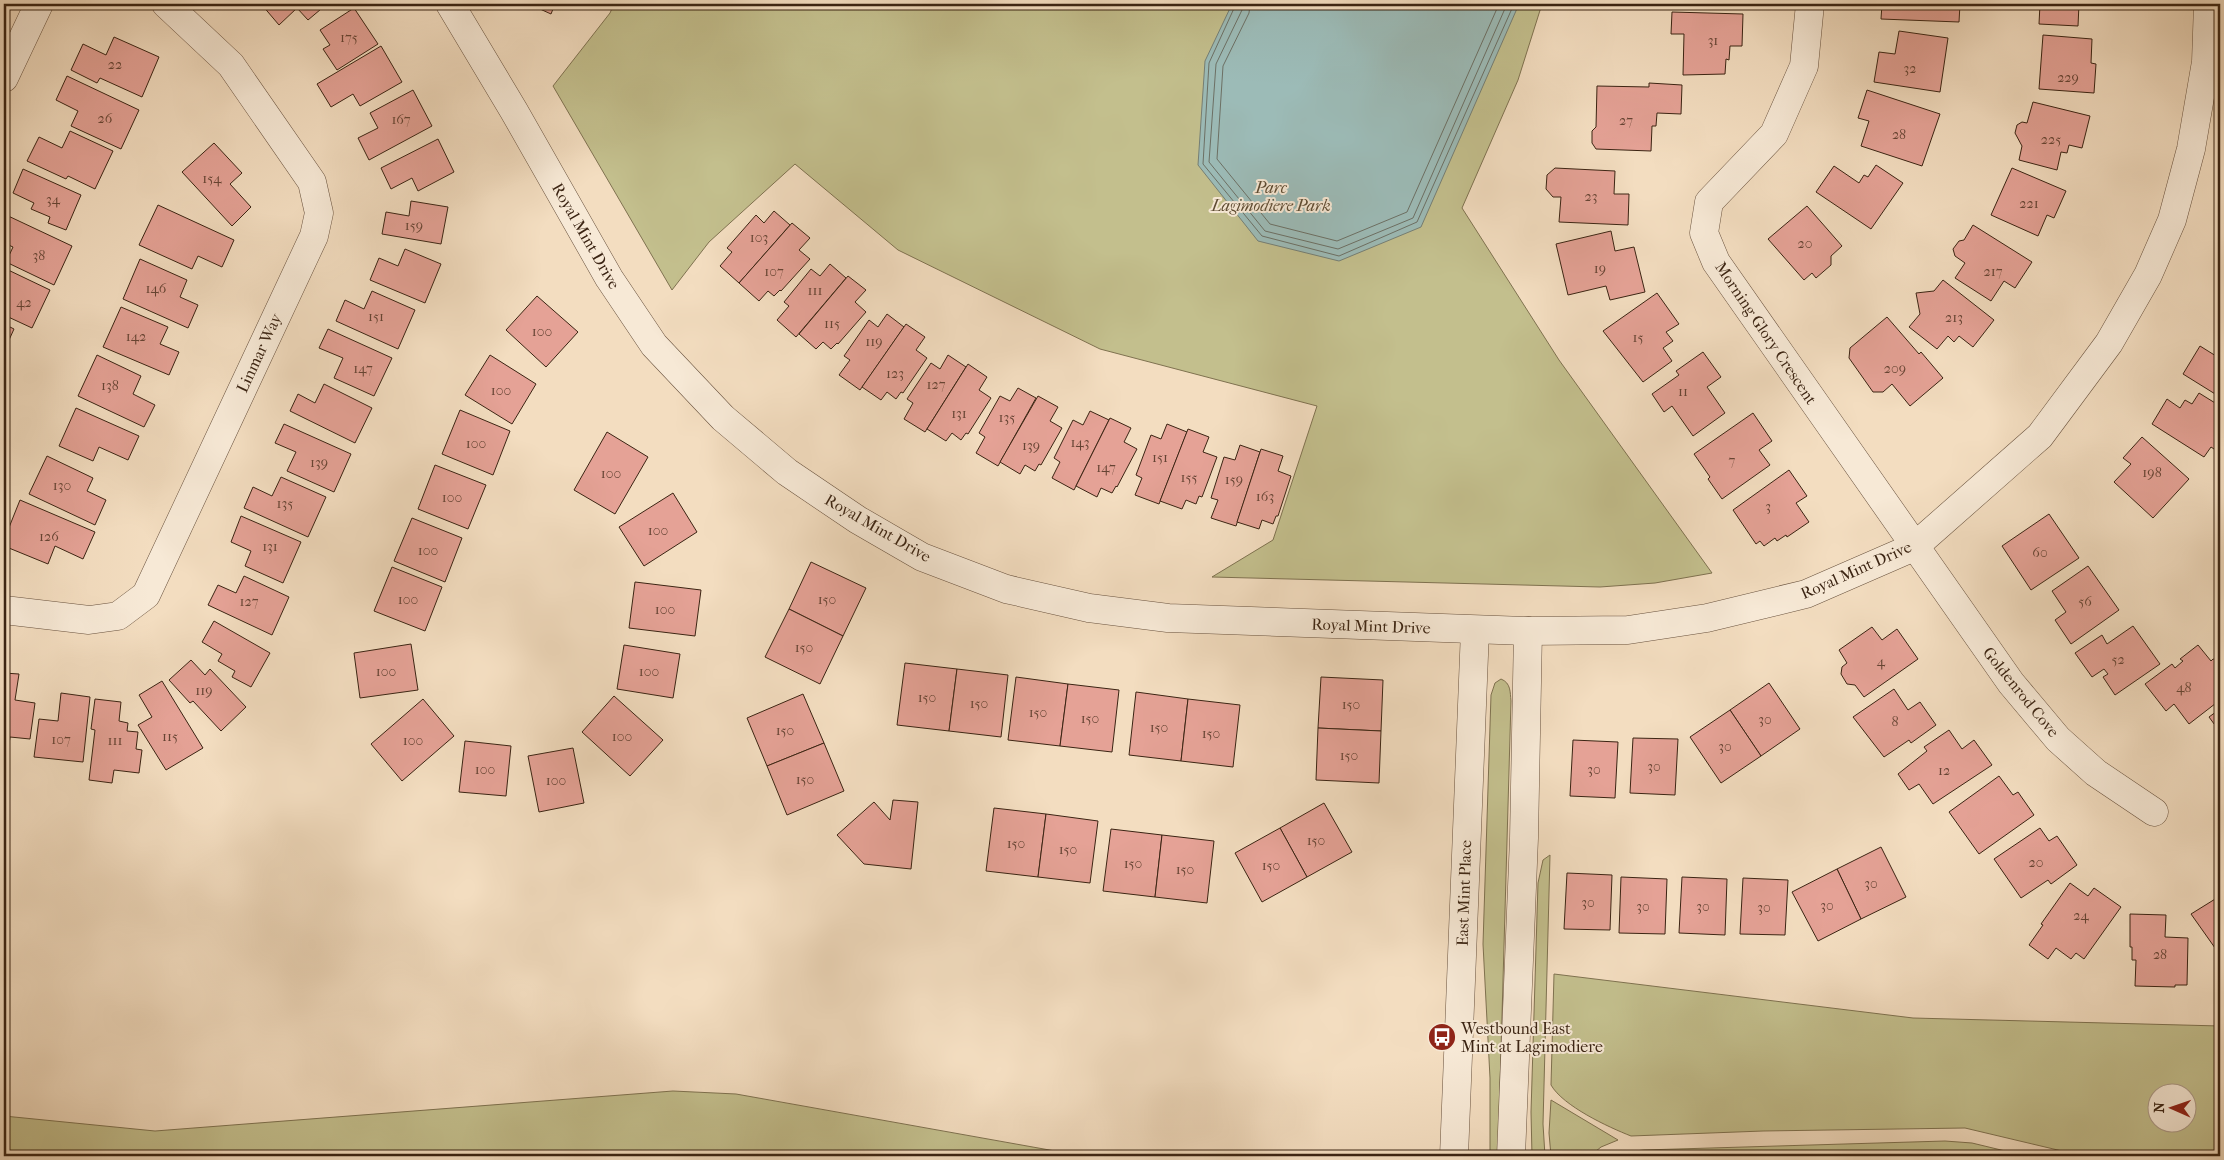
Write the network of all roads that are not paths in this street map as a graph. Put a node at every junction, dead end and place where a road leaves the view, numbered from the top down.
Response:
1 (39, 4) edge
2 (166, 4) edge
3 (450, 4) edge
4 (1810, 4) edge
5 (2208, 4) edge
6 (4, 78) edge
7 (1914, 547) junction
8 (4, 610) edge
9 (1476, 630) junction
10 (1528, 631) junction
11 (2154, 812) dead end
12 (1454, 1156) edge
13 (1511, 1156) edge

1 - 6 street
2 - 8 street, Linmar Way
3 - 9 street, Royal Mint Drive
4 - 7 street, Morning Glory Crescent
5 - 7 street, Royal Mint Drive
7 - 10 street, Royal Mint Drive
7 - 11 street, Goldenrod Cove
9 - 10 street, Royal Mint Drive
9 - 12 street, East Mint Place
10 - 13 street

